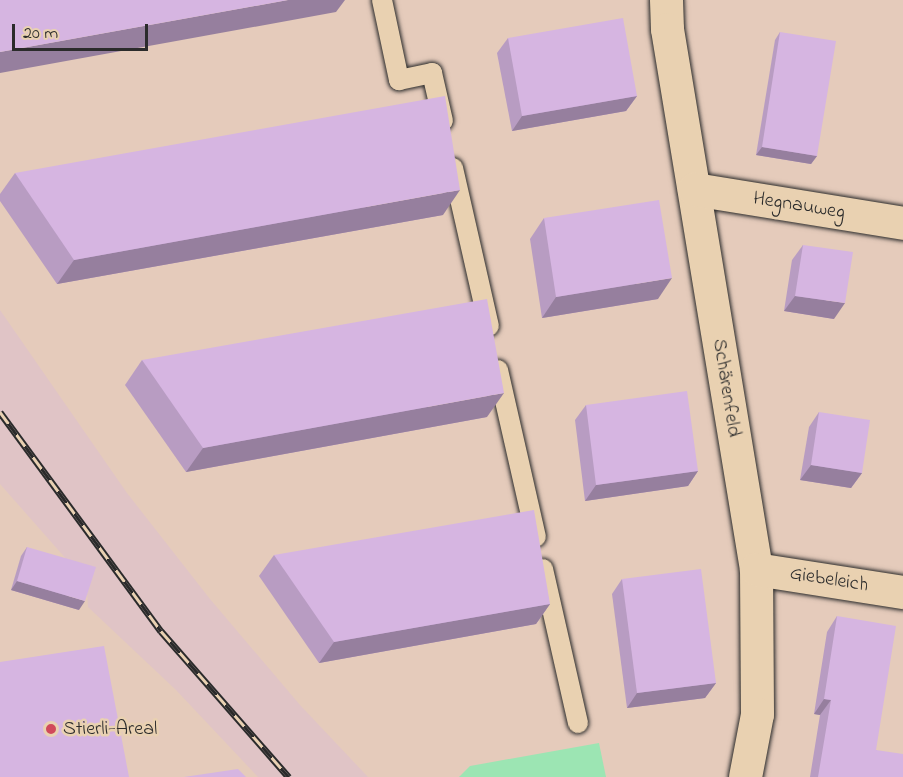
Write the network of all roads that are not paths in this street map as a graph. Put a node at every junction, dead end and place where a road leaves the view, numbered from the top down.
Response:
1 (382, 0) edge
2 (666, 0) edge
3 (694, 189) junction
4 (903, 223) edge
5 (756, 569) junction
6 (903, 592) edge
7 (578, 723) dead end
8 (746, 777) edge

1 - 7 lane
2 - 3 street, Schärenfeld
3 - 4 street, Hegnauweg
3 - 5 street, Schärenfeld
5 - 6 street, Giebeleich
5 - 8 street, Schärenfeld

